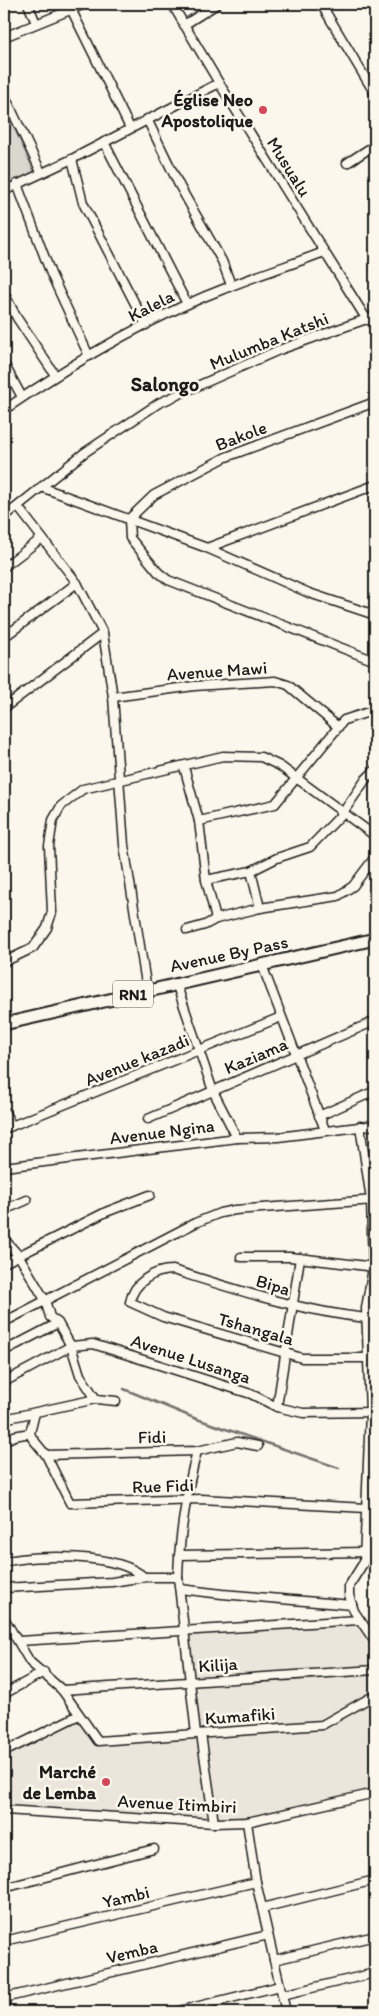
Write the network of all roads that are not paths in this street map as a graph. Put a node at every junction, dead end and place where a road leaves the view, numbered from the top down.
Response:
1 (28, 4) edge
2 (85, 4) edge
3 (172, 4) edge
4 (217, 4) edge
5 (321, 4) edge
6 (71, 9) junction
7 (36, 23) junction
8 (184, 25) junction
9 (4, 37) edge
10 (219, 83) junction
11 (4, 94) edge
12 (375, 94) edge
13 (147, 119) junction
14 (130, 128) junction
15 (104, 142) junction
16 (375, 145) edge
17 (72, 159) junction
18 (347, 163) dead end
19 (41, 172) junction
20 (17, 184) junction
21 (4, 191) edge
22 (324, 252) junction
23 (231, 285) junction
24 (4, 293) edge
25 (187, 304) junction
26 (375, 316) edge
27 (367, 320) junction
28 (146, 325) junction
29 (89, 356) junction
30 (4, 364) edge
31 (55, 375) junction
32 (22, 397) junction
33 (375, 402) edge
34 (4, 410) edge
35 (375, 485) edge
36 (41, 487) junction
37 (18, 507) junction
38 (4, 517) edge
39 (129, 519) junction
40 (42, 538) junction
41 (207, 548) junction
42 (4, 567) edge
43 (77, 583) junction
44 (375, 615) edge
45 (103, 633) junction
46 (4, 637) edge
47 (375, 661) edge
48 (113, 697) junction
49 (4, 708) edge
50 (375, 710) edge
51 (337, 726) junction
52 (184, 767) junction
53 (375, 770) edge
54 (120, 778) junction
55 (296, 778) junction
56 (342, 814) junction
57 (199, 821) junction
58 (375, 836) edge
59 (375, 857) edge
60 (251, 871) junction
61 (206, 880) junction
62 (260, 908) junction
63 (216, 919) junction
64 (187, 930) dead end
65 (375, 939) edge
66 (4, 962) edge
67 (262, 965) junction
68 (176, 983) junction
69 (147, 990) junction
70 (281, 1017) junction
71 (375, 1021) edge
72 (4, 1024) edge
73 (198, 1051) junction
74 (295, 1056) junction
75 (213, 1091) junction
76 (375, 1091) edge
77 (4, 1110) edge
78 (319, 1116) junction
79 (148, 1119) dead end
80 (375, 1125) edge
81 (360, 1126) junction
82 (8, 1128) edge
83 (325, 1130) junction
84 (237, 1138) junction
85 (4, 1167) edge
86 (150, 1195) dead end
87 (27, 1200) dead end
88 (373, 1200) edge
89 (4, 1210) edge
90 (4, 1239) edge
91 (19, 1256) junction
92 (242, 1257) dead end
93 (300, 1258) junction
94 (4, 1263) edge
95 (374, 1267) edge
96 (44, 1300) junction
97 (131, 1304) joint
98 (292, 1306) junction
99 (366, 1308) junction
100 (375, 1308) edge
101 (366, 1318) junction
102 (4, 1322) edge
103 (58, 1323) junction
104 (71, 1346) junction
105 (4, 1351) edge
106 (286, 1353) junction
107 (371, 1358) edge
108 (4, 1382) edge
109 (96, 1399) junction
110 (116, 1401) dead end
111 (277, 1407) junction
112 (372, 1412) edge
113 (35, 1413) junction
114 (4, 1419) edge
115 (30, 1433) junction
116 (4, 1441) edge
117 (258, 1446) dead end
118 (197, 1451) junction
119 (46, 1455) junction
120 (371, 1468) edge
121 (188, 1499) junction
122 (366, 1508) junction
123 (365, 1552) junction
124 (375, 1554) edge
125 (179, 1555) junction
126 (4, 1562) edge
127 (144, 1577) junction
128 (178, 1577) junction
129 (4, 1588) edge
130 (180, 1589) junction
131 (352, 1605) junction
132 (4, 1618) edge
133 (359, 1620) junction
134 (372, 1628) edge
135 (185, 1629) junction
136 (7, 1633) edge
137 (19, 1641) junction
138 (375, 1642) edge
139 (375, 1670) edge
140 (44, 1672) junction
141 (189, 1682) junction
142 (62, 1690) junction
143 (4, 1694) edge
144 (375, 1695) edge
145 (79, 1716) junction
146 (198, 1734) junction
147 (4, 1752) edge
148 (375, 1793) edge
149 (4, 1810) edge
150 (246, 1822) junction
151 (214, 1823) junction
152 (154, 1849) dead end
153 (375, 1880) edge
154 (256, 1882) junction
155 (4, 1888) edge
156 (262, 1908) junction
157 (268, 1935) junction
158 (375, 1936) edge
159 (4, 1942) edge
160 (274, 1960) junction
161 (375, 1973) edge
162 (280, 1986) junction
163 (282, 1995) junction
164 (4, 1998) edge
165 (174, 2012) edge
166 (286, 2012) edge

1 - 7 street
2 - 6 street
3 - 8 street, Musualu
4 - 8 street
5 - 12 street
6 - 7 street
6 - 14 street
7 - 9 street
8 - 10 street, Musualu
10 - 13 street
10 - 22 street, Musualu
11 - 19 street
13 - 14 street
13 - 23 street
14 - 15 street
15 - 17 street
15 - 25 street
16 - 18 street
17 - 19 street
17 - 28 street
19 - 20 street
20 - 21 street
20 - 29 street
22 - 23 street, Kalela
22 - 27 street, Musualu
23 - 25 street, Kalela
24 - 31 street
25 - 28 street, Kalela
26 - 27 street, Mulumba Katshi
27 - 36 street, Mulumba Katshi
28 - 29 street, Kalela
29 - 31 street, Kalela
30 - 32 street
31 - 32 street, Kalela
32 - 34 street, Kalela
33 - 39 street, Bakole
35 - 41 street
36 - 37 street, Mulumba Katshi
36 - 39 street
37 - 38 street, Mulumba Katshi
37 - 40 street
39 - 41 street
39 - 47 street
40 - 42 street
40 - 43 street
41 - 44 street
43 - 45 street
43 - 46 street
45 - 48 street
45 - 49 street
48 - 51 street, Avenue Mawi
48 - 54 street
50 - 51 street
51 - 55 street
52 - 54 street
52 - 55 street
52 - 57 street
53 - 56 street
54 - 66 street
54 - 69 street
55 - 56 street
55 - 57 street
56 - 58 street
56 - 60 street
57 - 61 street
59 - 62 street
60 - 61 street
60 - 62 street
61 - 63 street
62 - 63 street
63 - 64 street
65 - 67 highway, Avenue By Pass / RN1
67 - 68 highway, Avenue By Pass / RN1
67 - 70 street
68 - 69 highway, Avenue By Pass / RN1
68 - 73 street
69 - 72 highway, Avenue By Pass / RN1
70 - 73 street, Avenue kazadi
70 - 74 street
71 - 74 street, Kaziama
73 - 75 street
73 - 82 street, Avenue kazadi
74 - 75 street, Kaziama
74 - 78 street
75 - 79 street, Kaziama
75 - 84 street
76 - 78 street
77 - 82 street
78 - 83 street
80 - 81 street, Avenue Ngina
81 - 83 street, Avenue Ngina
81 - 88 street
83 - 84 street, Avenue Ngina
84 - 85 street, Avenue Ngina
86 - 91 street
87 - 89 street
88 - 95 street
88 - 96 street
90 - 91 street
91 - 94 street
91 - 96 street
92 - 93 street
93 - 95 street
93 - 98 street
95 - 99 street
96 - 102 street
96 - 103 street
97 - 98 street, Bipa
97 - 106 street, Tshangala
98 - 101 street, Bipa
98 - 106 street
99 - 100 street
99 - 101 street
101 - 107 street
103 - 104 street
103 - 105 street
104 - 108 street, Avenue Lusanga
104 - 109 street
104 - 111 street, Avenue Lusanga
106 - 107 street, Tshangala
106 - 111 street
107 - 112 street
109 - 110 street
109 - 113 street
111 - 112 street, Avenue Lusanga
112 - 120 street
113 - 114 street
113 - 115 street
115 - 116 street
115 - 119 street, Rue Fidi
117 - 118 street, Fidi
118 - 119 street, Fidi
118 - 121 street
119 - 121 street, Rue Fidi
120 - 122 street
121 - 122 street, Rue Fidi
121 - 125 street
122 - 123 street
123 - 124 street
123 - 125 street
123 - 131 street
125 - 128 street
126 - 127 street
127 - 128 street
127 - 129 street
128 - 130 street
130 - 131 street
130 - 135 street
131 - 133 street
132 - 136 street
133 - 134 street
133 - 135 street
134 - 138 street
135 - 137 street
135 - 141 street
136 - 137 street
137 - 140 street
139 - 141 street, Kilija
140 - 142 street
140 - 143 street
141 - 142 street, Kilija
141 - 146 street
142 - 145 street
144 - 146 street, Kumafiki
145 - 146 street, Kumafiki
145 - 147 street
146 - 151 street
148 - 150 street, Avenue Itimbiri
149 - 151 street, Avenue Itimbiri
150 - 151 street, Avenue Itimbiri
150 - 154 street
152 - 155 street
153 - 156 street
154 - 156 street
154 - 159 street, Yambi
156 - 157 street
157 - 160 street
157 - 164 street, Vemba
158 - 160 street
160 - 162 street
161 - 163 street
162 - 163 street
162 - 165 street
163 - 166 street

